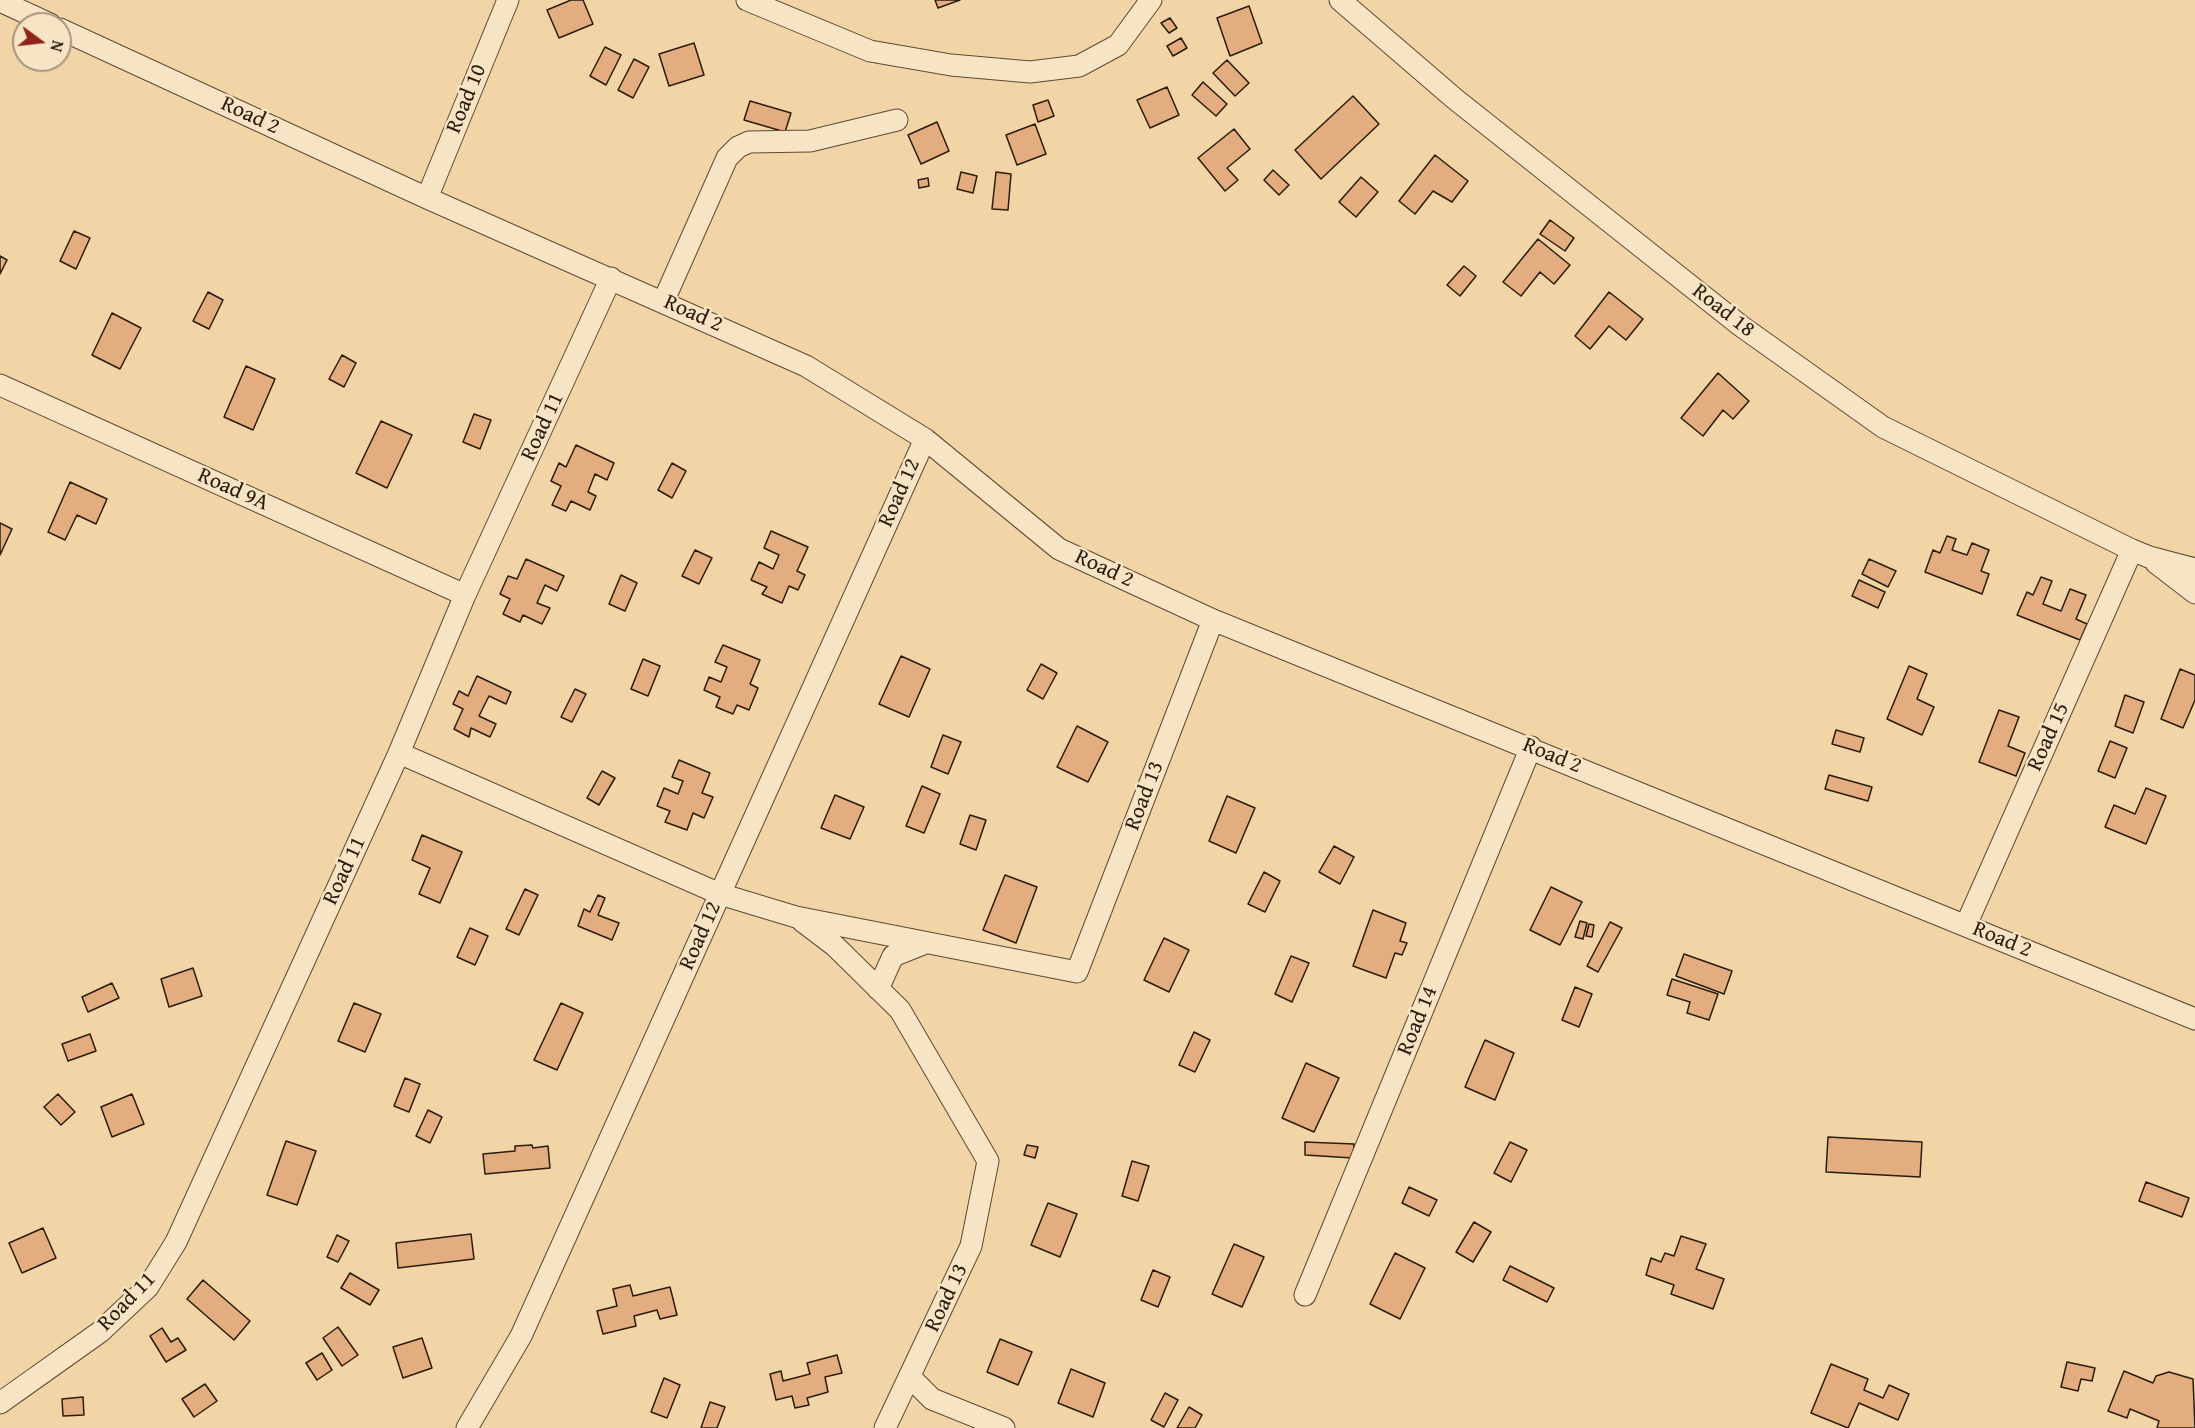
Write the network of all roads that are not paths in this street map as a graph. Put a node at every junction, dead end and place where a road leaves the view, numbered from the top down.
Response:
1 (507, 0) edge
2 (747, 0) edge
3 (1151, 0) edge
4 (1340, 0) edge
5 (0, 1) edge
6 (24, 12) edge
7 (72, 35) edge
8 (897, 120) dead end
9 (427, 198) junction
10 (611, 278) junction
11 (664, 300) junction
12 (0, 385) edge
13 (925, 438) junction
14 (2140, 554) junction
15 (2195, 568) edge
16 (2195, 593) edge
17 (465, 595) junction
18 (1213, 620) junction
19 (1531, 747) junction
20 (399, 753) junction
21 (720, 894) junction
22 (796, 917) junction
23 (1966, 925) junction
24 (923, 944) junction
25 (878, 989) junction
26 (2195, 1019) edge
27 (1305, 1295) dead end
28 (910, 1377) junction
29 (0, 1403) edge
30 (467, 1428) edge
31 (885, 1428) edge
32 (1004, 1428) edge

1 - 9 street, Road 10
2 - 3 street
4 - 14 street, Road 18
5 - 6 street
7 - 9 street, Road 2
8 - 11 street
9 - 10 street, Road 2
10 - 11 street, Road 2
10 - 17 street, Road 11
11 - 13 street, Road 2
12 - 17 street, Road 9A
13 - 18 street, Road 2
13 - 21 street, Road 12
14 - 15 street, Road 18
14 - 16 street, Road 18
14 - 23 street, Road 15
17 - 20 street, Road 11
18 - 19 street, Road 2
18 - 24 street, Road 13
19 - 23 street, Road 2
19 - 27 street, Road 14
20 - 21 street
20 - 29 street, Road 11
21 - 22 street
21 - 30 street, Road 12
22 - 24 street
22 - 25 street
23 - 26 street, Road 2
24 - 25 street
25 - 28 street, Road 13
28 - 31 street, Road 13
28 - 32 street

